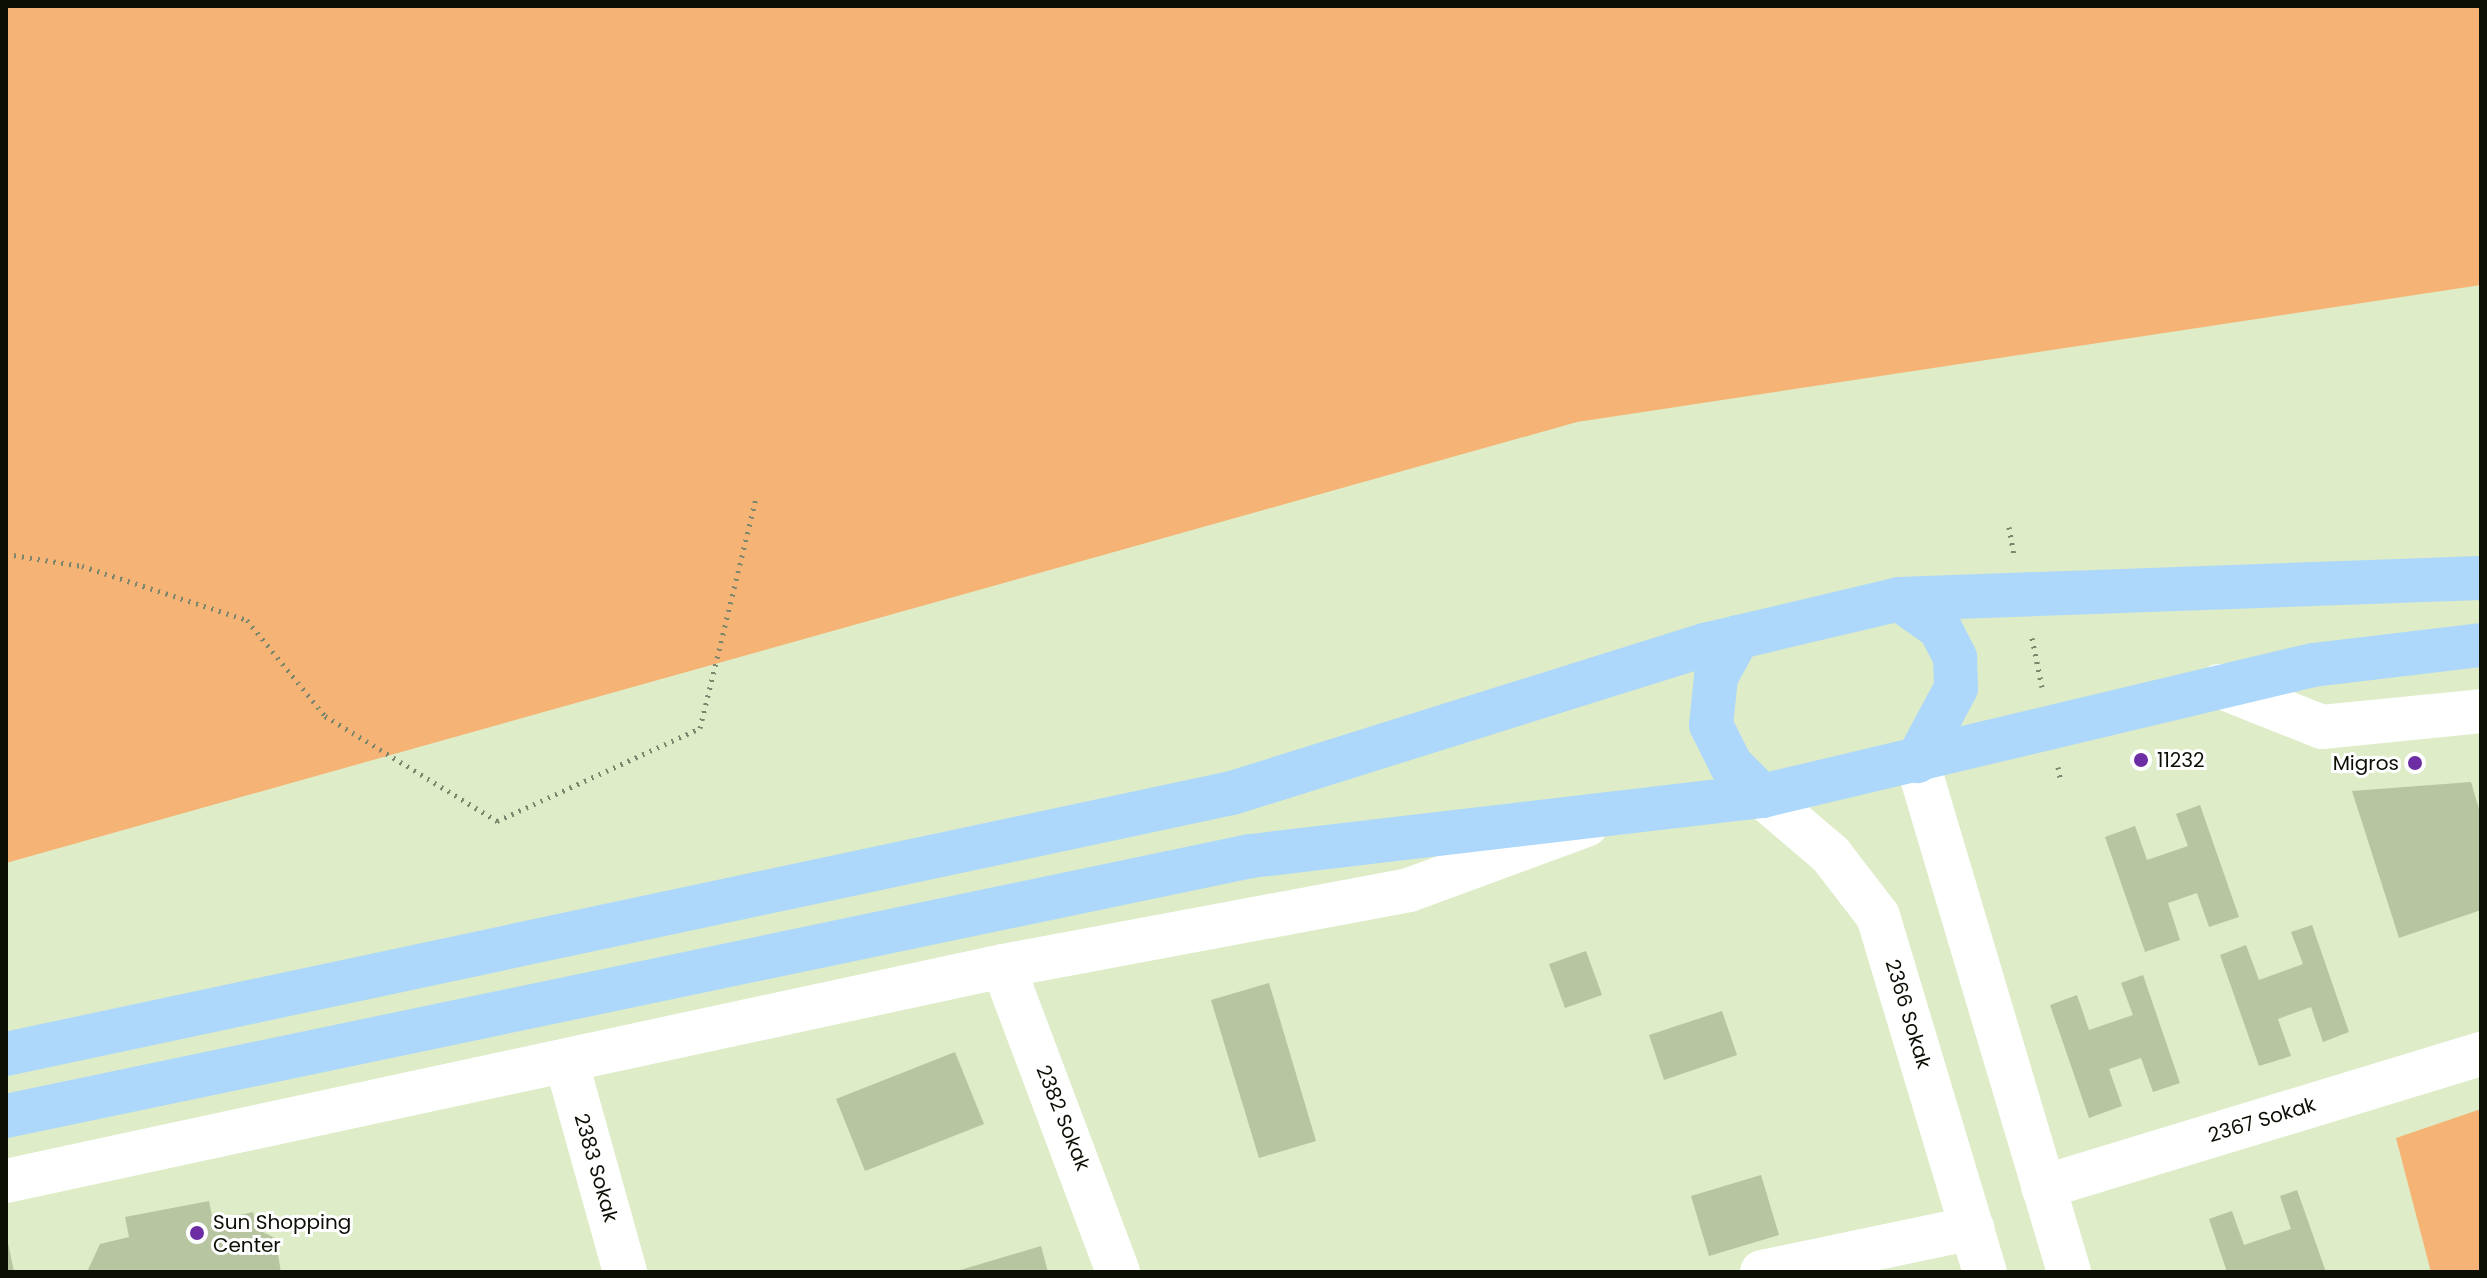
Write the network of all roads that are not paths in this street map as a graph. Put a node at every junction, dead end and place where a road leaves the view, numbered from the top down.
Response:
1 (2481, 578) edge
2 (1899, 599) junction
3 (1738, 637) junction
4 (2481, 645) edge
5 (2219, 686) junction
6 (2481, 711) edge
7 (1917, 761) junction
8 (1762, 796) junction
9 (1621, 812) junction
10 (1003, 966) junction
11 (6, 1054) edge
12 (2481, 1054) edge
13 (567, 1064) junction
14 (6, 1116) edge
15 (6, 1181) edge
16 (2043, 1187) junction
17 (1972, 1228) junction
18 (625, 1272) edge
19 (1118, 1272) edge
20 (1762, 1272) edge
21 (1985, 1272) edge
22 (2069, 1272) edge

1 - 2 main road
2 - 3 main road
2 - 7 main road
3 - 8 main road
3 - 11 main road
4 - 5 main road
5 - 6 street
5 - 7 main road
7 - 8 main road
7 - 16 street
8 - 9 main road
8 - 17 street, 2366 Sokak
9 - 10 street
9 - 14 main road
10 - 13 street
10 - 19 street, 2382 Sokak
12 - 16 street, 2367 Sokak
13 - 15 street
13 - 18 street, 2383 Sokak
16 - 22 street
17 - 20 street
17 - 21 street, 2366 Sokak

